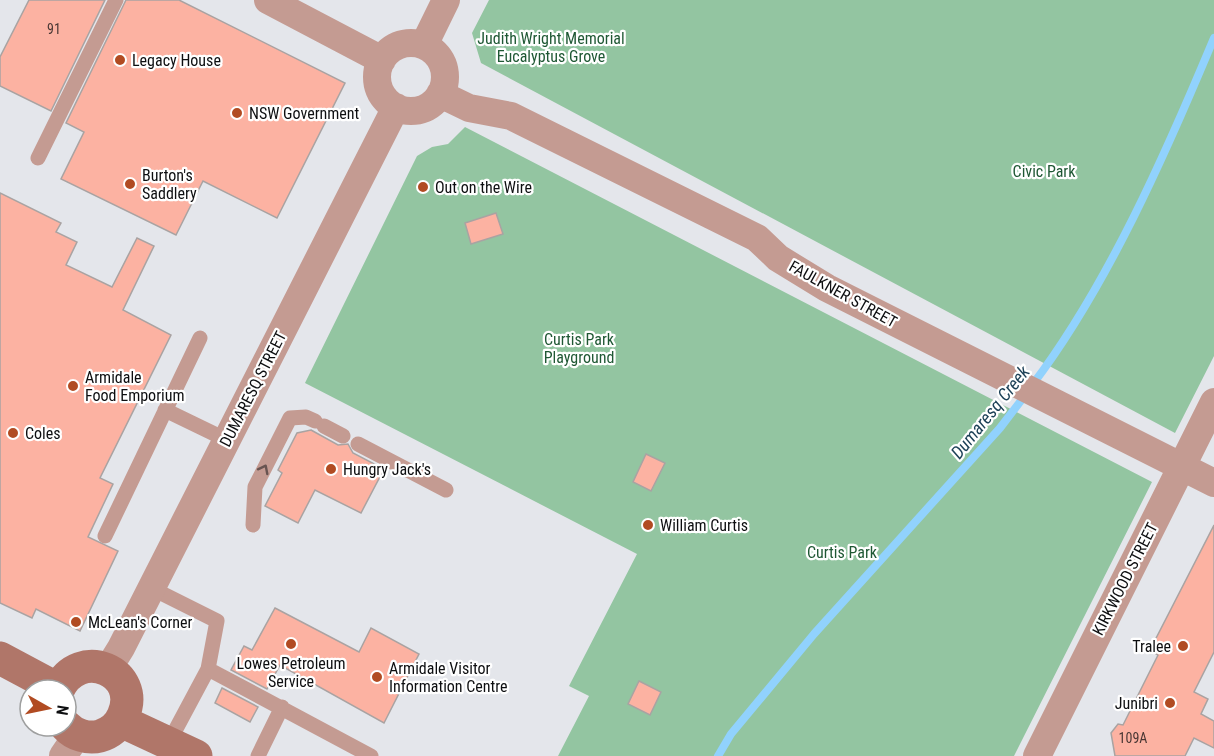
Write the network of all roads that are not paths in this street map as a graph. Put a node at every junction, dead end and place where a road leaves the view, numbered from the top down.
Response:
1 (116, 0) edge
2 (267, 0) edge
3 (446, 0) edge
4 (424, 45) junction
5 (382, 60) junction
6 (440, 93) junction
7 (396, 107) junction
8 (38, 158) dead end
9 (200, 338) dead end
10 (1214, 402) edge
11 (165, 410) junction
12 (343, 436) dead end
13 (227, 440) junction
14 (358, 444) dead end
15 (1182, 466) junction
16 (1214, 483) edge
17 (446, 490) dead end
18 (253, 525) dead end
19 (105, 536) dead end
20 (151, 588) junction
21 (0, 658) edge
22 (108, 669) junction
23 (208, 669) junction
24 (37, 678) edge
25 (66, 678) edge
26 (282, 707) junction
27 (121, 721) junction
28 (69, 739) edge
29 (182, 749) edge
30 (258, 756) edge
31 (371, 756) edge
32 (1037, 756) edge

1 - 8 lane
2 - 5 street
3 - 4 street
4 - 5 street
4 - 6 street
5 - 7 street
6 - 7 street
6 - 15 street, FAULKNER STREET
7 - 13 street, DUMARESQ STREET
9 - 11 lane
10 - 15 street, KIRKWOOD STREET
11 - 13 lane
11 - 19 lane
18 -> 12 lane
13 - 20 street, DUMARESQ STREET
14 - 17 lane
15 - 16 street, FAULKNER STREET
15 - 32 street, KIRKWOOD STREET
20 - 22 street, DUMARESQ STREET
20 - 23 lane
21 - 24 main road
22 - 25 main road
22 - 27 main road
23 - 26 lane
23 - 29 lane
26 - 30 lane
26 - 31 lane
27 - 28 main road
27 - 29 main road

